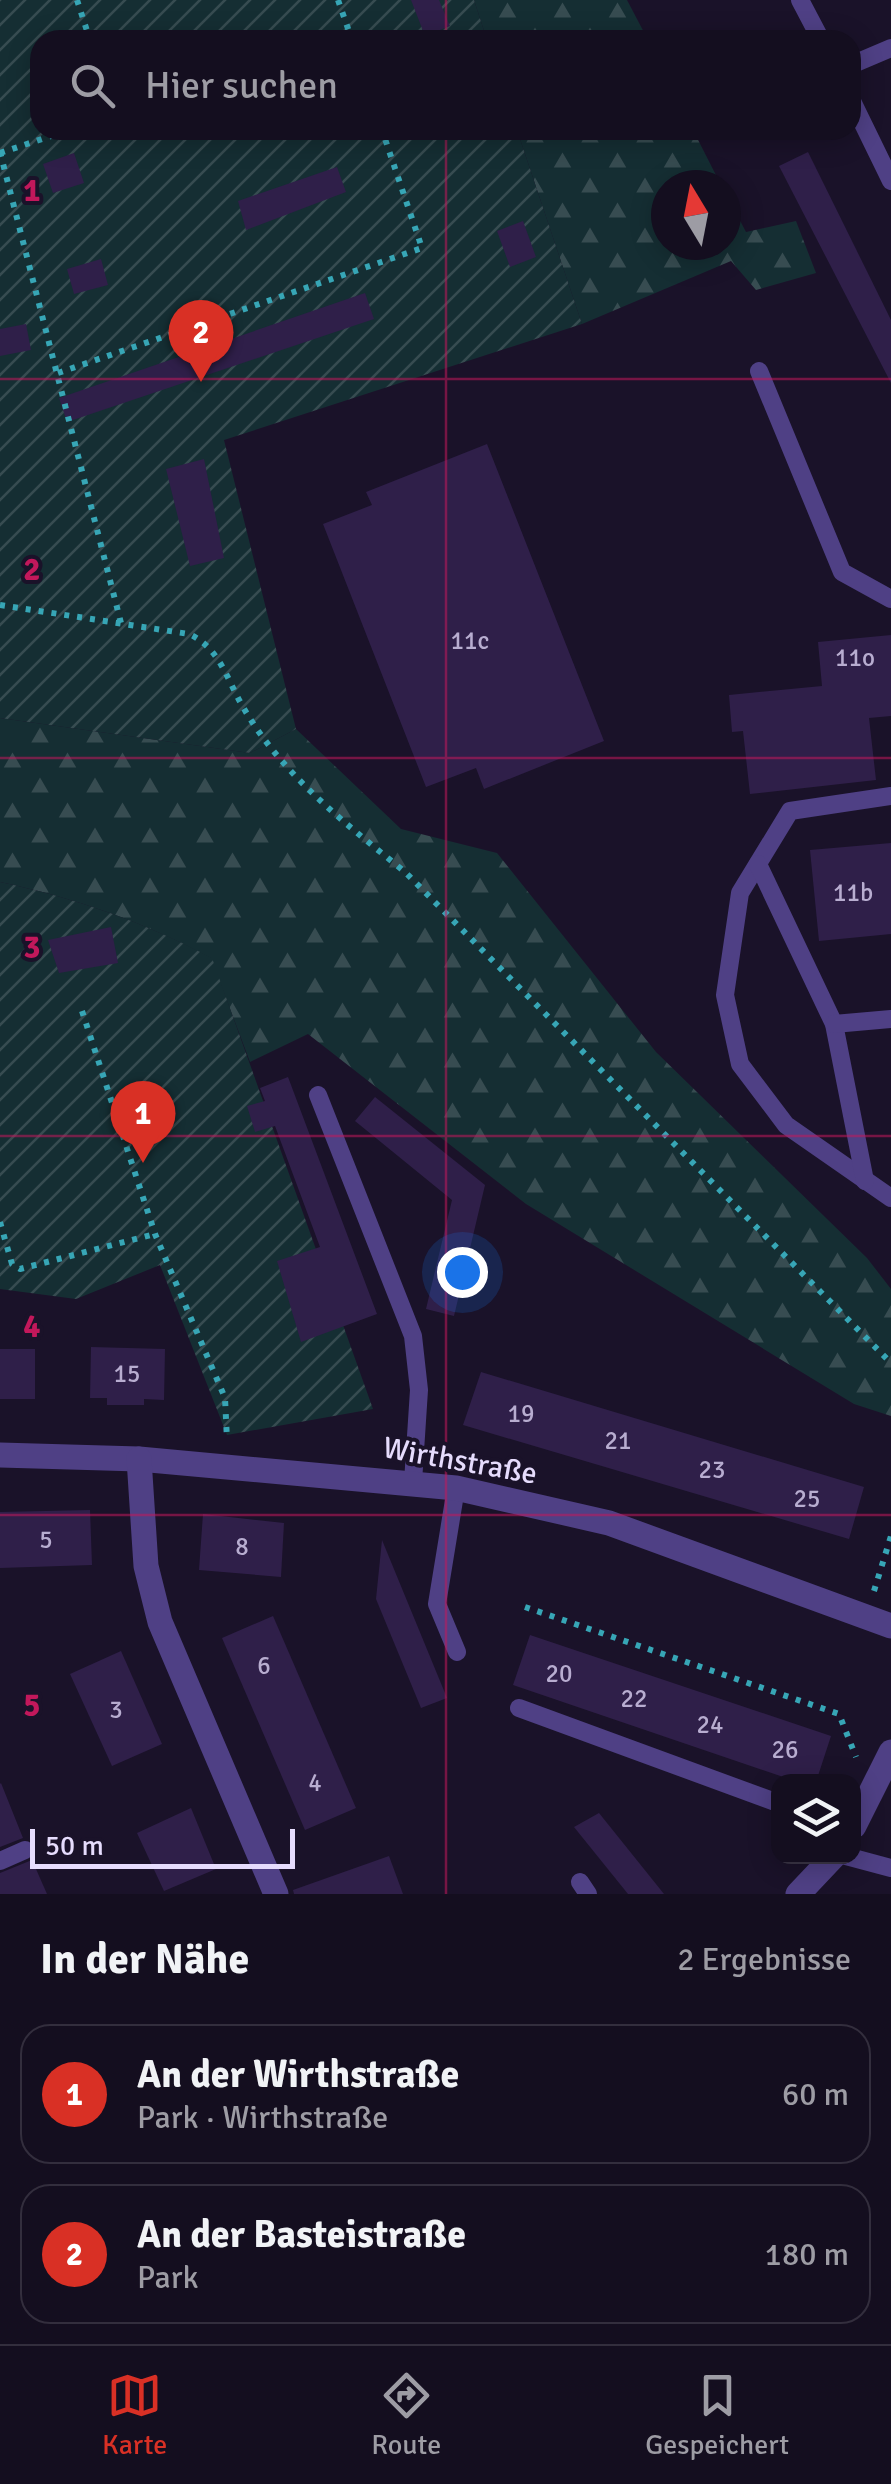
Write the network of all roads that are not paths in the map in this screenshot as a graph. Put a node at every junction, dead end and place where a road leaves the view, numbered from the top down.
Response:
1 (800, 0) edge
2 (816, 30) edge
3 (891, 48) edge
4 (861, 61) edge
5 (861, 119) edge
6 (891, 180) edge
7 (759, 371) dead end
8 (891, 599) edge
9 (891, 796) edge
10 (758, 864) junction
11 (891, 1019) edge
12 (834, 1024) junction
13 (318, 1094) dead end
14 (864, 1180) junction
15 (891, 1198) edge
16 (0, 1456) edge
17 (140, 1459) junction
18 (413, 1482) junction
19 (456, 1488) junction
20 (891, 1626) edge
21 (456, 1652) dead end
22 (519, 1708) dead end
23 (891, 1752) edge
24 (771, 1800) edge
25 (861, 1813) edge
26 (25, 1850) dead end
27 (861, 1860) edge
28 (0, 1861) edge
29 (826, 1864) edge
30 (891, 1868) edge
31 (276, 1894) edge
32 (798, 1894) edge

1 - 2 lane
3 - 4 lane
5 - 6 lane
7 - 8 lane
9 - 10 lane
10 - 12 lane
10 - 14 lane
11 - 12 lane
12 - 14 lane
13 - 18 lane
14 - 15 lane
16 - 17 street, Wirthstraße
17 - 18 street, Wirthstraße
17 - 31 street
18 - 19 street, Wirthstraße
19 - 20 street, Wirthstraße
19 - 21 lane
22 - 24 lane
23 - 25 street
26 - 28 lane
27 - 30 lane
29 - 32 street

